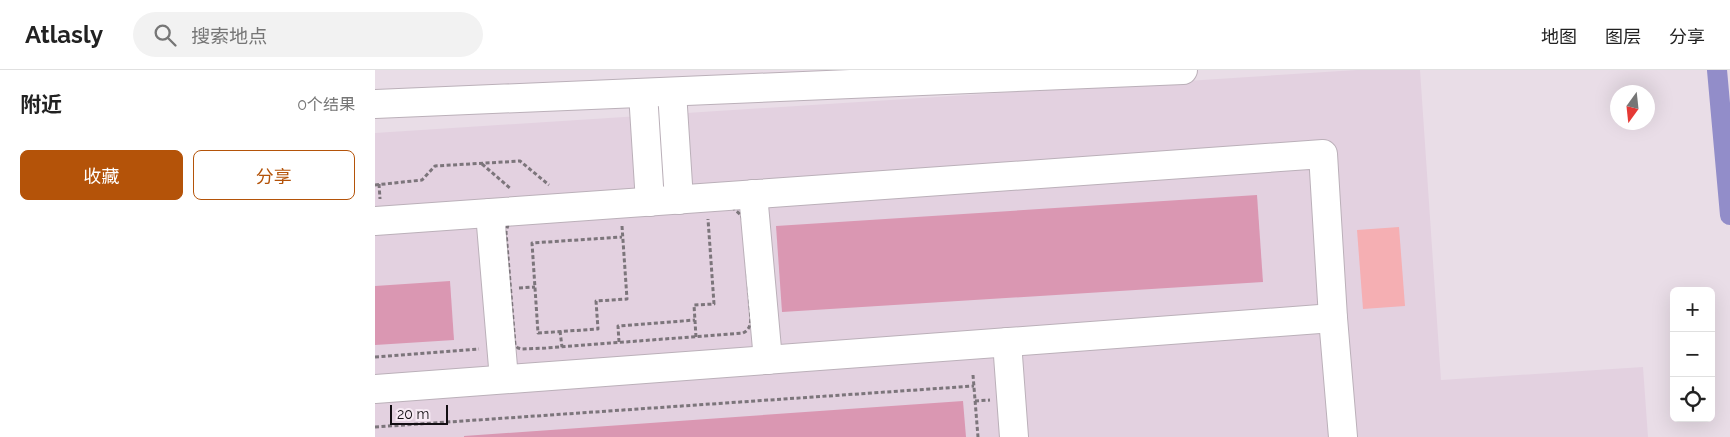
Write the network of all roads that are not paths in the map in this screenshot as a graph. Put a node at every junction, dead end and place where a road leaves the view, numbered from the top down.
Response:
1 (1183, 70) edge
2 (672, 92) junction
3 (643, 93) junction
4 (375, 104) edge
5 (753, 194) junction
6 (679, 200) junction
7 (650, 202) junction
8 (490, 213) junction
9 (375, 221) edge
10 (1333, 318) junction
11 (1007, 342) junction
12 (768, 360) junction
13 (504, 379) junction
14 (375, 389) edge
15 (1014, 437) edge
16 (1343, 437) edge

1 - 2 street
2 - 3 street
2 - 6 street
3 - 4 street
3 - 7 street
5 - 6 street
5 - 10 street
5 - 12 street
6 - 7 street
7 - 8 street
8 - 9 street
8 - 13 street
10 - 11 street
10 - 16 street
11 - 12 street
11 - 15 street
12 - 13 street
13 - 14 street

